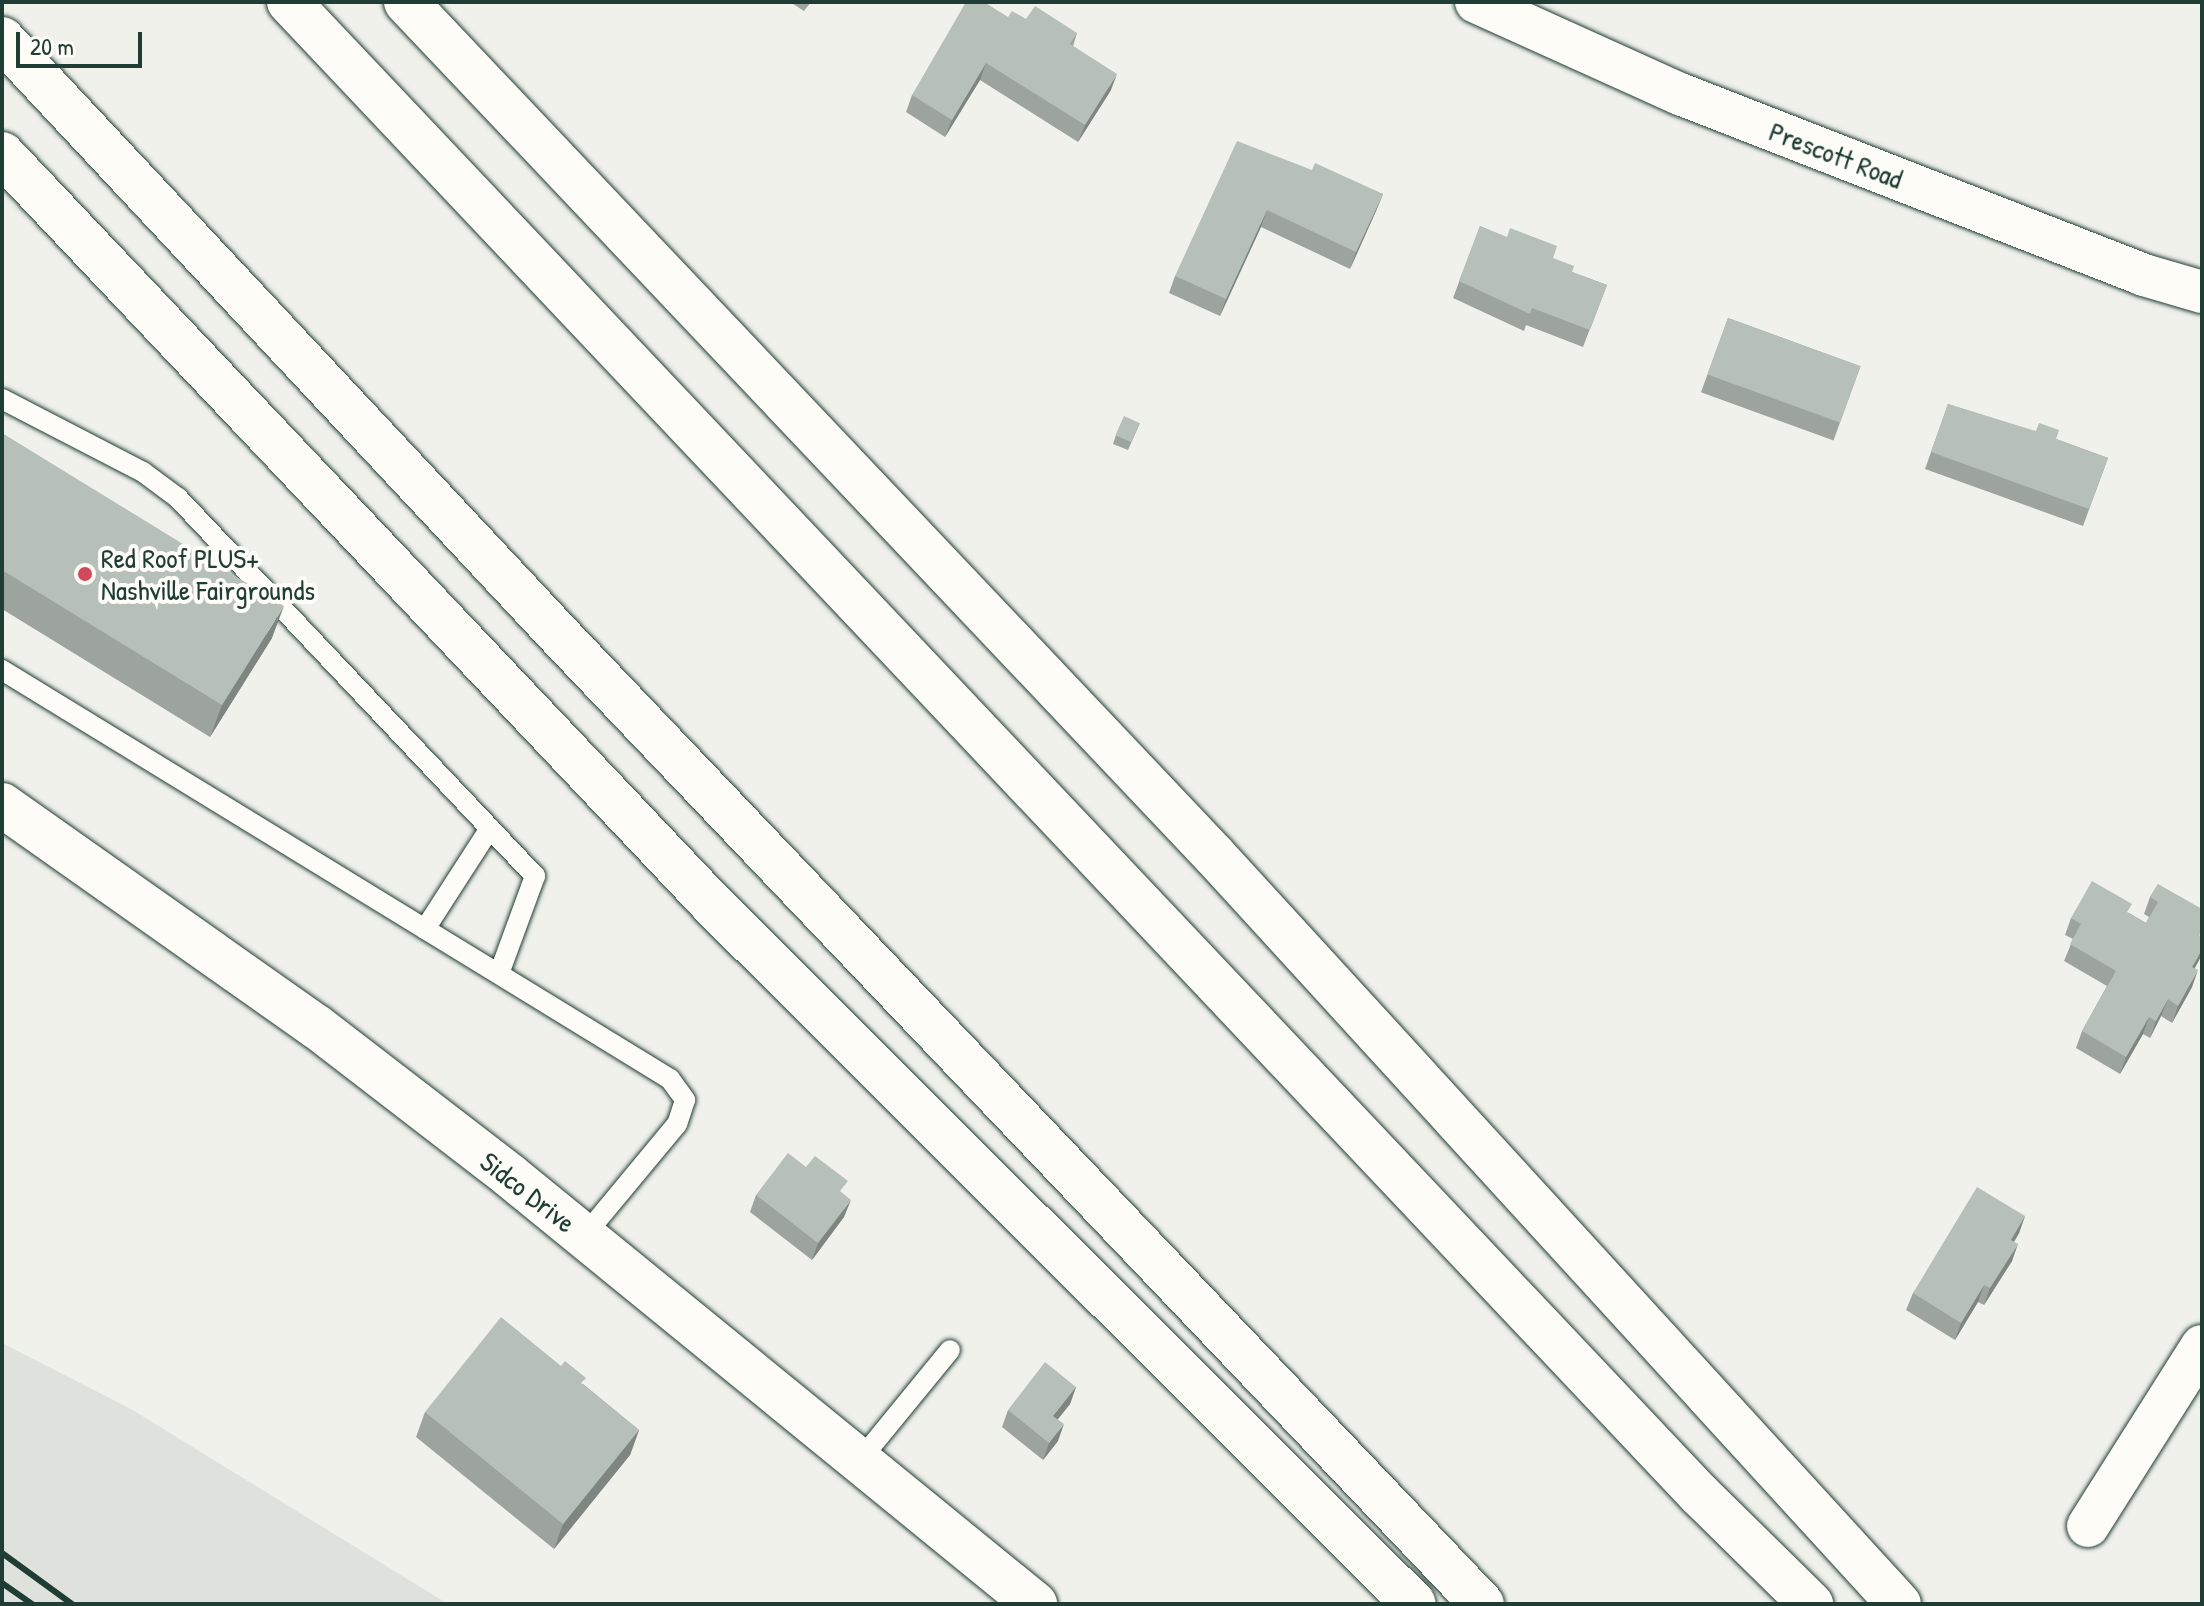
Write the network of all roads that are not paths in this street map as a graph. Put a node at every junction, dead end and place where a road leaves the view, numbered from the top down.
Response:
1 (289, 2) edge
2 (406, 2) edge
3 (1476, 2) edge
4 (2, 39) edge
5 (2, 154) edge
6 (2202, 292) edge
7 (2, 399) edge
8 (2, 670) edge
9 (2, 805) edge
10 (490, 828) junction
11 (425, 929) junction
12 (499, 974) junction
13 (584, 1236) junction
14 (2202, 1346) edge
15 (950, 1350) dead end
16 (860, 1460) junction
17 (2088, 1526) dead end
18 (1035, 1604) edge
19 (1414, 1604) edge
20 (1482, 1604) edge
21 (1811, 1604) edge
22 (1899, 1604) edge

1 - 21 main road
2 - 22 main road
3 - 6 street, Prescott Road
4 - 20 main road
5 - 19 main road
7 - 10 lane
8 - 11 lane
9 - 13 main road, Sidco Drive
10 - 11 lane
10 - 12 lane
11 - 12 lane
12 - 13 lane
13 - 16 main road, Sidco Drive
14 - 17 street
15 - 16 lane
16 - 18 main road, Sidco Drive

